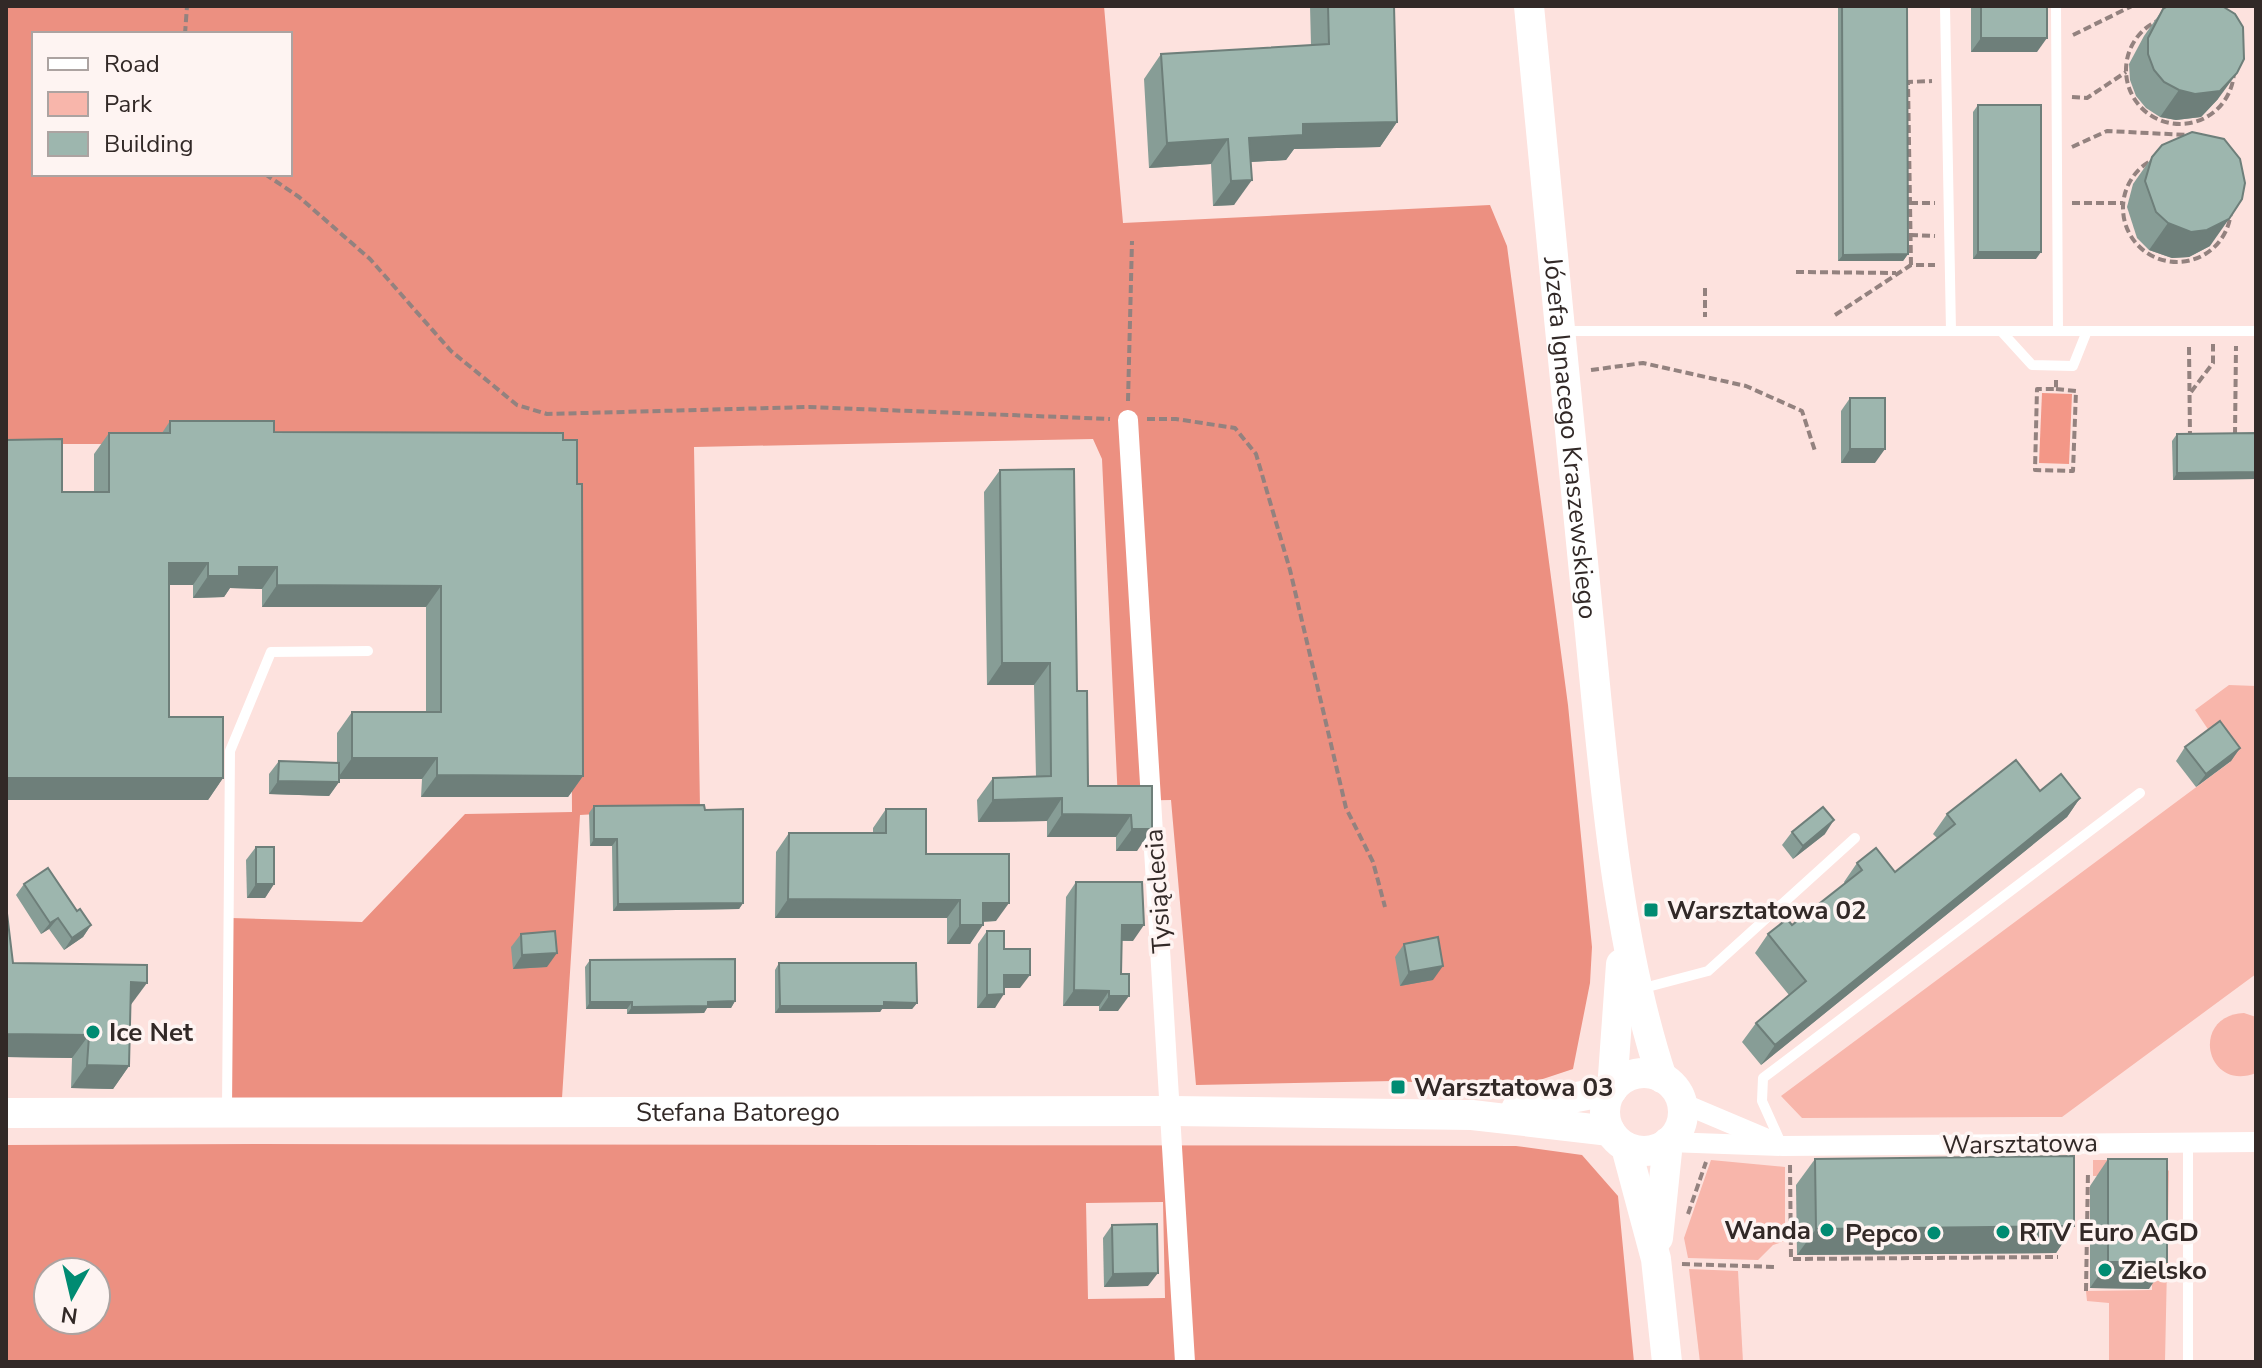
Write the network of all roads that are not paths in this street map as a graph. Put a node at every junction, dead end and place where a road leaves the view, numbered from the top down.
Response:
1 (1529, 6) edge
2 (1945, 6) edge
3 (2056, 6) edge
4 (1560, 331) junction
5 (1951, 331) junction
6 (2001, 331) junction
7 (2058, 331) junction
8 (2087, 331) junction
9 (2256, 331) edge
10 (1128, 420) road end
11 (368, 651) dead end
12 (2140, 793) dead end
13 (1855, 838) dead end
14 (1618, 870) junction
15 (1639, 989) junction
16 (1662, 1078) junction
17 (1612, 1090) junction
18 (1682, 1103) junction
19 (1172, 1111) junction
20 (6, 1113) edge
21 (227, 1114) junction
22 (1472, 1115) junction
23 (1618, 1139) junction
24 (1668, 1142) junction
25 (2188, 1142) junction
26 (2256, 1142) edge
27 (1780, 1154) junction
28 (1656, 1259) junction
29 (1185, 1362) edge
30 (1667, 1362) edge
31 (2188, 1362) edge

1 - 4 street, Józefa Ignacego Kraszewskiego
2 - 5 lane
3 - 7 lane
4 - 5 lane
4 - 14 street, Józefa Ignacego Kraszewskiego
5 - 6 lane
6 - 7 lane
6 - 8 lane
7 - 8 lane
8 - 9 lane
10 - 19 street, Tysiąclecia
11 - 21 lane
12 - 27 lane
13 - 15 lane
14 - 15 street, Józefa Ignacego Kraszewskiego
14 - 17 street, Józefa Ignacego Kraszewskiego
15 - 16 street, Józefa Ignacego Kraszewskiego
16 - 17 street
16 - 18 street
17 - 22 street, Stefana Batorego
17 - 23 street
18 - 24 street
18 - 27 street, Warsztatowa
19 - 21 street, Stefana Batorego
19 - 22 street, Stefana Batorego
19 - 29 street, Tysiąclecia
20 - 21 street, Stefana Batorego
22 - 23 street, Stefana Batorego
23 - 24 street
23 - 28 street
24 - 27 street, Warsztatowa
24 - 28 street
25 - 26 street, Warsztatowa
25 - 27 street, Warsztatowa
25 - 31 lane
28 - 30 street

